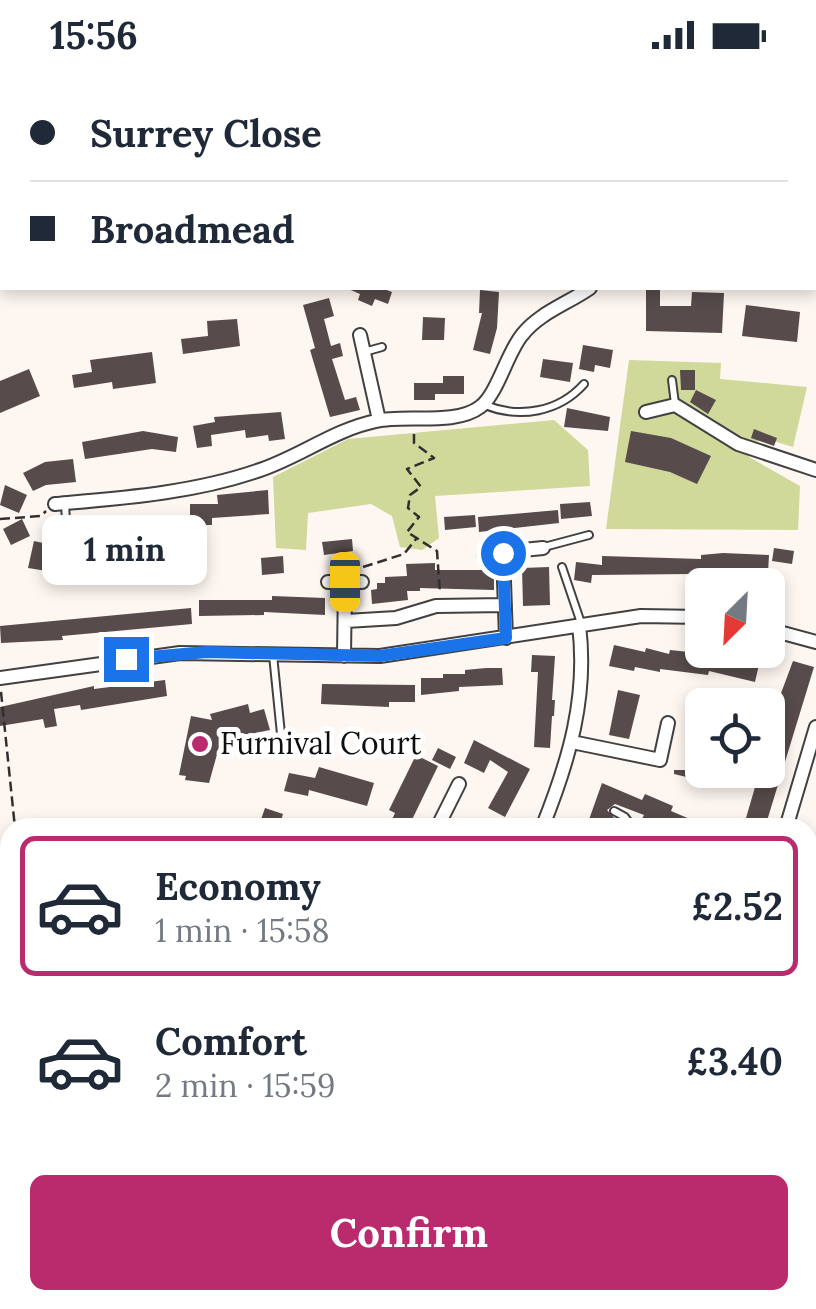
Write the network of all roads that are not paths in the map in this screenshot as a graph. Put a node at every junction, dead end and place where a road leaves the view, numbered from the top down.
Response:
1 (587, 290) edge
2 (360, 335) dead end
3 (382, 347) dead end
4 (364, 352) junction
5 (672, 380) dead end
6 (584, 384) dead end
7 (484, 405) junction
8 (675, 405) junction
9 (646, 412) dead end
10 (379, 420) junction
11 (811, 470) edge
12 (60, 504) joint
13 (66, 521) dead end
14 (589, 535) dead end
15 (542, 548) joint
16 (503, 553) junction
17 (484, 554) dead end
18 (562, 568) dead end
19 (328, 582) dead end
20 (345, 582) junction
21 (362, 582) dead end
22 (504, 605) junction
23 (685, 617) edge
24 (346, 621) junction
25 (580, 625) junction
26 (785, 634) edge
27 (506, 638) junction
28 (816, 642) edge
29 (273, 654) junction
30 (344, 656) junction
31 (0, 679) edge
32 (668, 723) dead end
33 (816, 728) edge
34 (281, 734) dead end
35 (572, 742) junction
36 (458, 784) dead end
37 (614, 812) dead end
38 (443, 818) edge
39 (546, 818) edge
40 (626, 818) edge
41 (789, 818) edge

1 - 7 street
2 - 4 street
3 - 4 lane
4 - 10 street
5 - 8 lane
6 - 7 lane
7 - 10 street
8 - 9 street
8 - 11 street
10 - 12 street
12 - 13 lane
14 - 15 lane
15 - 16 street
16 - 17 street
16 - 22 street
18 - 25 lane
19 - 20 street
20 - 21 street
20 - 24 street
22 - 24 street
22 - 27 street
23 - 25 street
24 - 30 street
25 - 27 street
25 - 35 street
26 - 28 street
27 - 30 street
29 - 30 street
29 - 31 street
29 - 34 lane
32 - 35 street
33 - 41 street
35 - 39 street
36 - 38 street
37 - 40 lane

